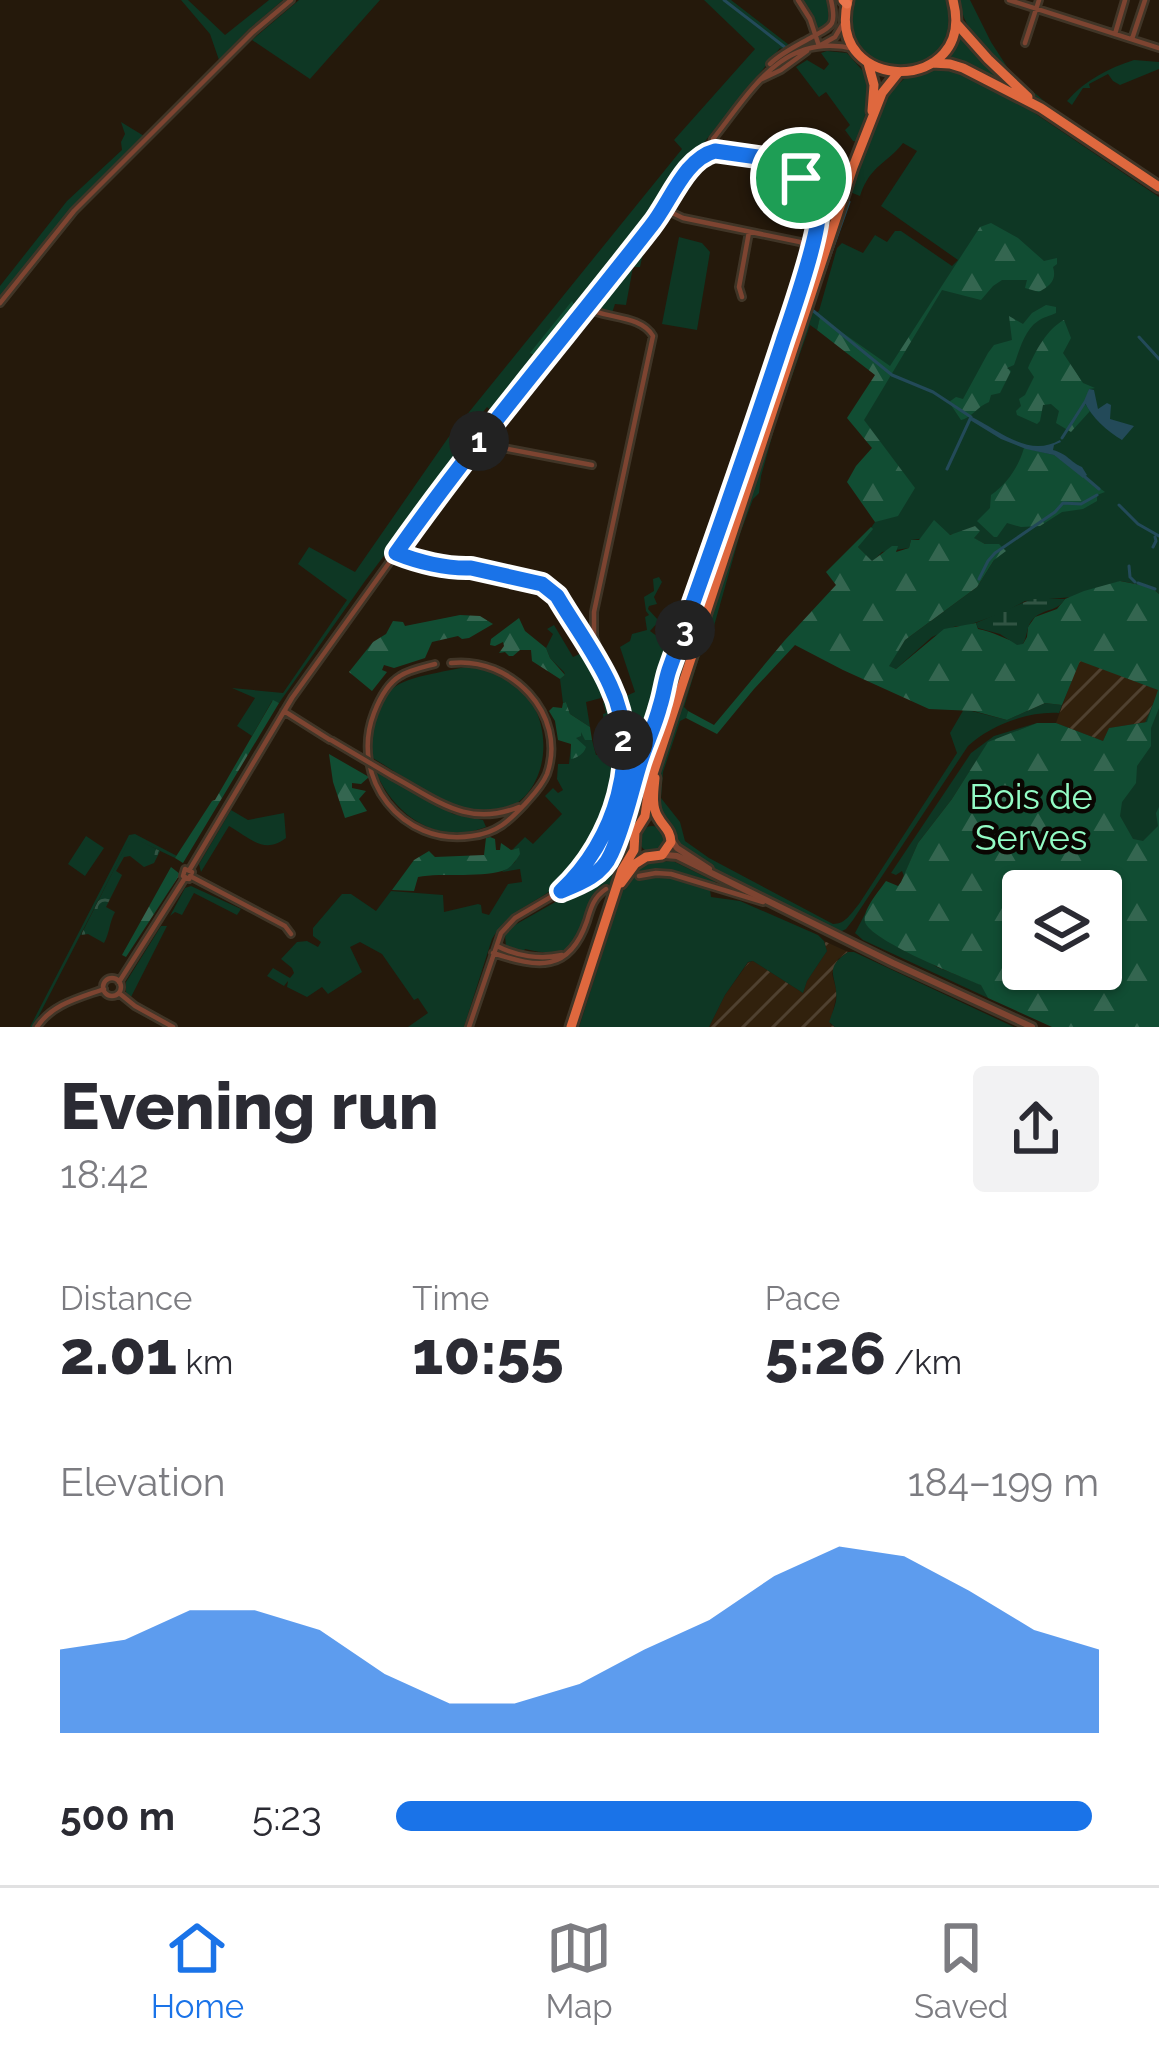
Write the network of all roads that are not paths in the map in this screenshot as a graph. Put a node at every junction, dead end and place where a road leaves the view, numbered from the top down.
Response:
1 (291, 0) edge
2 (798, 0) edge
3 (831, 0) edge
4 (953, 0) edge
5 (1009, 0) edge
6 (1039, 0) edge
7 (1125, 0) edge
8 (1145, 0) edge
9 (846, 2) edge
10 (1036, 8) junction
11 (845, 19) junction
12 (956, 23) junction
13 (1115, 34) junction
14 (815, 35) junction
15 (1132, 39) junction
16 (1025, 43) dead end
17 (816, 47) junction
18 (1159, 48) edge
19 (855, 50) junction
20 (868, 63) junction
21 (932, 63) junction
22 (898, 73) junction
23 (762, 79) junction
24 (1041, 108) junction
25 (872, 116) junction
26 (710, 152) junction
27 (1159, 187) edge
28 (664, 209) junction
29 (749, 232) junction
30 (810, 250) junction
31 (742, 297) dead end
32 (0, 304) edge
33 (586, 308) junction
34 (478, 443) junction
35 (592, 465) dead end
36 (396, 553) junction
37 (451, 663) dead end
38 (435, 664) dead end
39 (609, 681) junction
40 (284, 711) junction
41 (656, 768) junction
42 (524, 805) junction
43 (659, 821) junction
44 (642, 823) junction
45 (671, 839) junction
46 (635, 846) junction
47 (662, 855) junction
48 (646, 857) junction
49 (189, 875) junction
50 (640, 876) dead end
51 (727, 881) junction
52 (717, 889) junction
53 (611, 890) junction
54 (561, 891) junction
55 (780, 907) junction
56 (291, 934) dead end
57 (496, 944) junction
58 (493, 953) junction
59 (567, 954) junction
60 (119, 982) junction
61 (104, 989) junction
62 (119, 993) junction
63 (38, 1027) edge
64 (173, 1027) edge
65 (469, 1027) edge
66 (572, 1027) edge
67 (1032, 1027) edge

1 - 32 street
2 - 14 street
3 - 14 street
4 - 12 main road
5 - 10 street
6 - 10 street
7 - 13 street
8 - 15 street
9 - 11 main road
10 - 13 street
10 - 16 street
11 - 17 street
11 - 19 main road
12 - 21 main road
12 - 24 main road
13 - 15 street
14 - 17 street
14 - 23 street
15 - 18 street
17 - 19 street
17 - 23 street
19 - 20 main road
20 - 22 main road
20 - 25 main road
21 - 22 main road
21 - 24 main road
22 - 25 main road
23 - 26 street
24 - 27 main road
25 - 41 main road
26 - 28 street
26 - 30 street
28 - 29 street
28 - 33 street
29 - 30 street
29 - 31 street
30 - 54 street
33 - 34 street
33 - 39 street
34 - 35 street
34 - 36 street
36 - 39 street
36 - 40 street
37 - 42 street
38 - 42 street
39 - 54 street
40 - 42 street, bridge
40 - 49 street
41 - 43 main road
41 - 44 main road
43 - 44 main road
43 - 45 main road
44 - 46 main road
45 - 47 main road
45 - 51 street
46 - 48 main road
46 - 53 main road
47 - 48 main road
47 - 51 street
48 - 53 main road
49 - 56 street
49 - 60 street
50 - 52 street
51 - 52 street
51 - 55 street
52 - 55 street
53 - 59 street
53 - 66 main road
54 - 57 street
55 - 67 street
57 - 58 street
57 - 59 street
58 - 59 street
58 - 65 street
60 - 61 street
60 - 62 street
61 - 62 street
61 - 63 street
62 - 64 street

